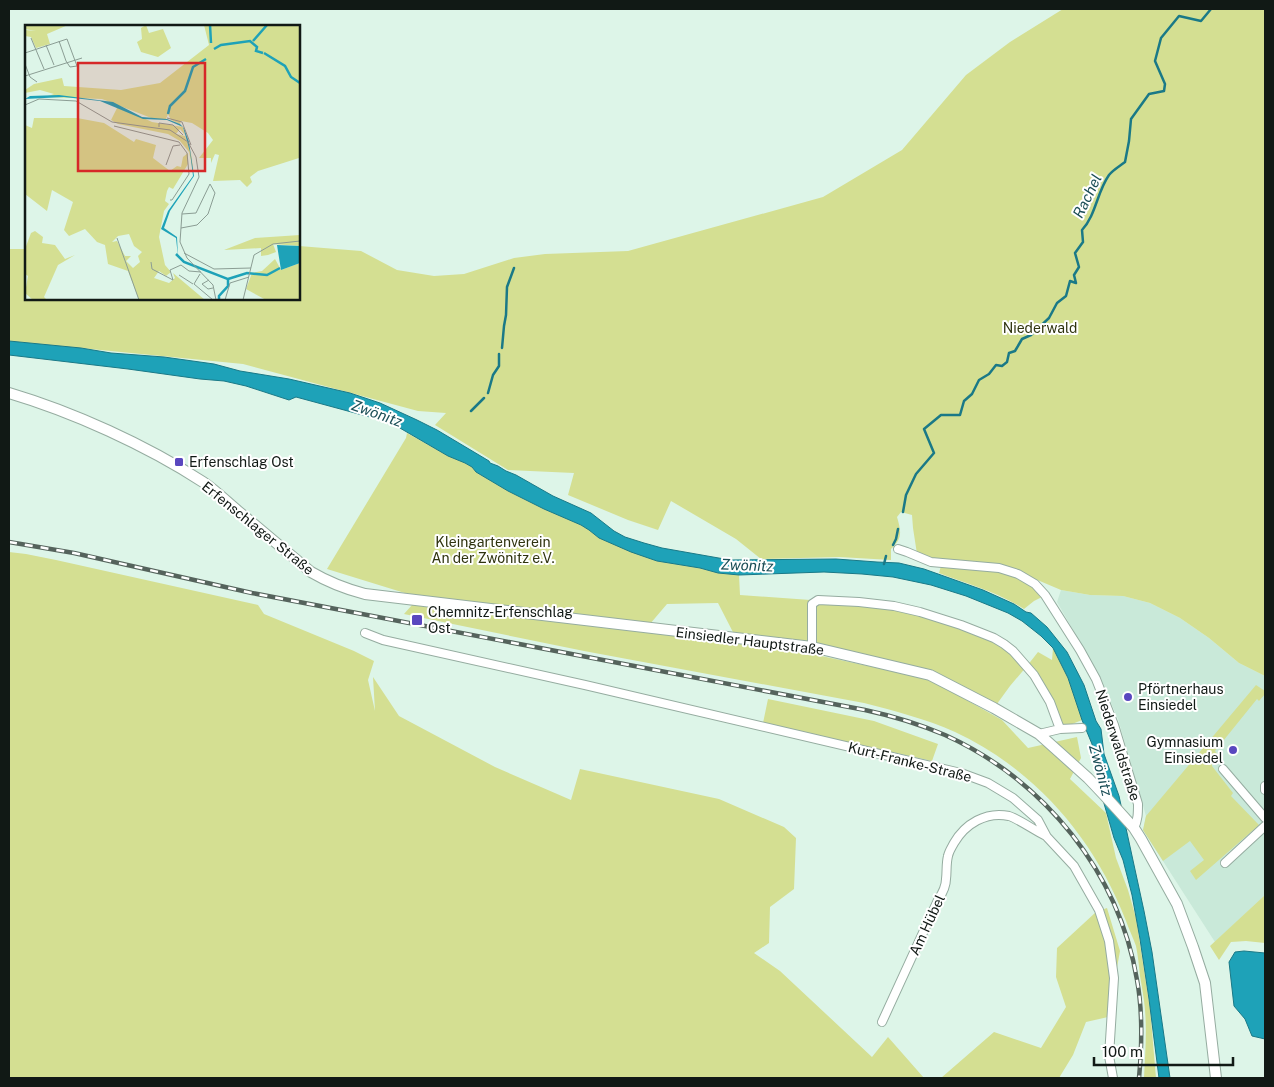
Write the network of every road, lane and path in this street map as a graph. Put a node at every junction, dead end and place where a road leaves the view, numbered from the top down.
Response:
1 (9, 393) edge
2 (898, 549) dead end
3 (582, 620) joint
4 (366, 633) dead end
5 (812, 647) junction
6 (1082, 728) dead end
7 (1060, 729) junction
8 (1040, 734) junction
9 (1223, 769) dead end
10 (1265, 786) edge
11 (1265, 790) edge
12 (1265, 818) edge
13 (1265, 826) edge
14 (1134, 828) junction
15 (1047, 837) junction
16 (1224, 863) dead end
17 (882, 1022) dead end
18 (1114, 1078) edge
19 (1216, 1078) edge

1 - 3 main road, Erfenschlager Straße
2 - 14 street, Niederwaldstraße
3 - 5 main road, Einsiedler Hauptstraße
4 - 15 street, Kurt-Franke-Straße
5 - 7 street
5 - 8 main road, Einsiedler Hauptstraße
6 - 7 street
7 - 8 street
8 - 14 main road, Einsiedler Hauptstraße
9 - 12 street
10 - 11 street
13 - 16 street
14 - 19 main road, Einsiedler Hauptstraße
15 - 17 street, Am Hübel
15 - 18 street, Kurt-Franke-Straße

